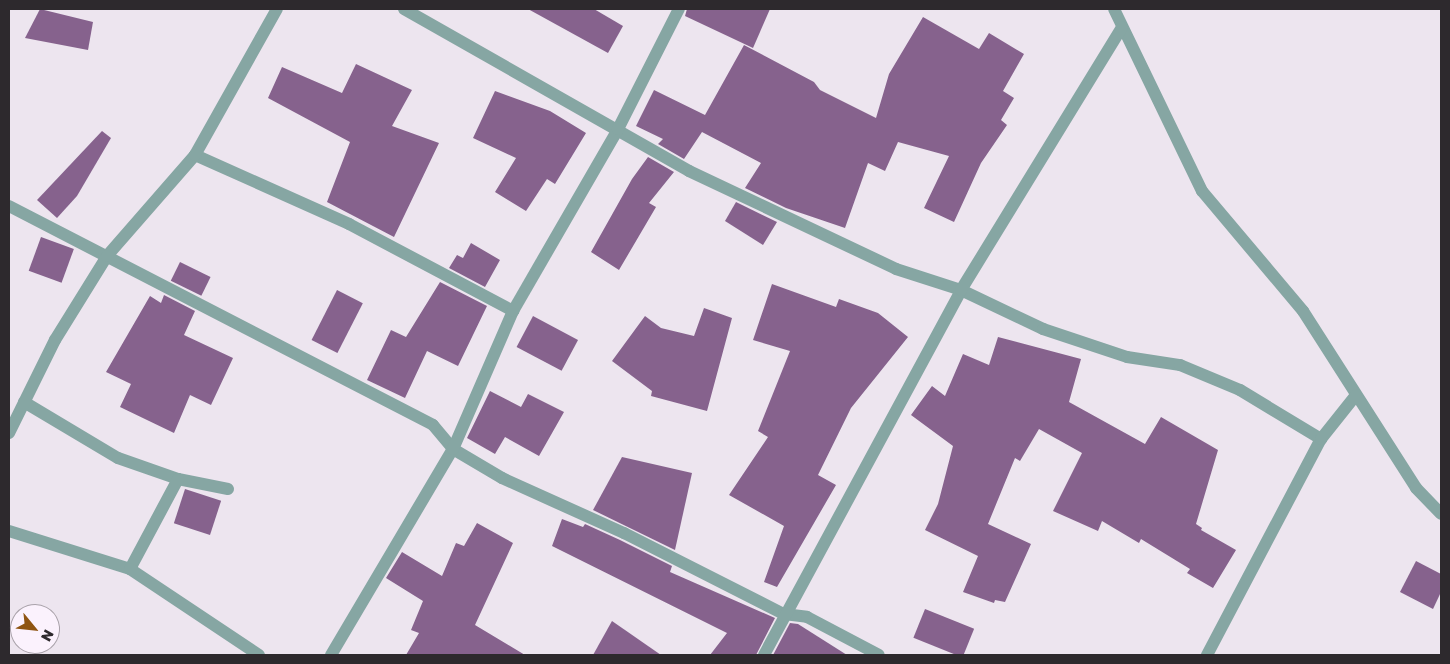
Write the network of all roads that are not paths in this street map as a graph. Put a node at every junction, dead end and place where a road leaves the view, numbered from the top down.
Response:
1 (277, 9) edge
2 (404, 9) edge
3 (679, 9) edge
4 (1114, 9) edge
5 (1122, 27) junction
6 (618, 129) junction
7 (195, 155) junction
8 (9, 206) edge
9 (107, 256) junction
10 (961, 290) junction
11 (513, 311) junction
12 (1356, 395) junction
13 (24, 402) junction
14 (9, 434) edge
15 (1321, 439) junction
16 (453, 449) junction
17 (178, 479) junction
18 (228, 489) dead end
19 (1441, 514) edge
20 (9, 531) edge
21 (130, 569) junction
22 (784, 614) junction
23 (259, 655) edge
24 (331, 655) edge
25 (764, 655) edge
26 (879, 655) edge
27 (1207, 655) edge

1 - 7 street
2 - 6 street
3 - 6 street
4 - 5 street
5 - 10 street
5 - 12 street
6 - 10 street
6 - 11 street
7 - 9 street
7 - 11 street
8 - 9 street
9 - 13 street
9 - 16 street
10 - 15 street
10 - 22 street
11 - 16 street
12 - 15 street
12 - 19 street
13 - 14 street
13 - 17 street
15 - 27 street
16 - 22 street
16 - 24 street
17 - 18 street
17 - 21 street
20 - 21 street
21 - 23 street
22 - 25 street
22 - 26 street

